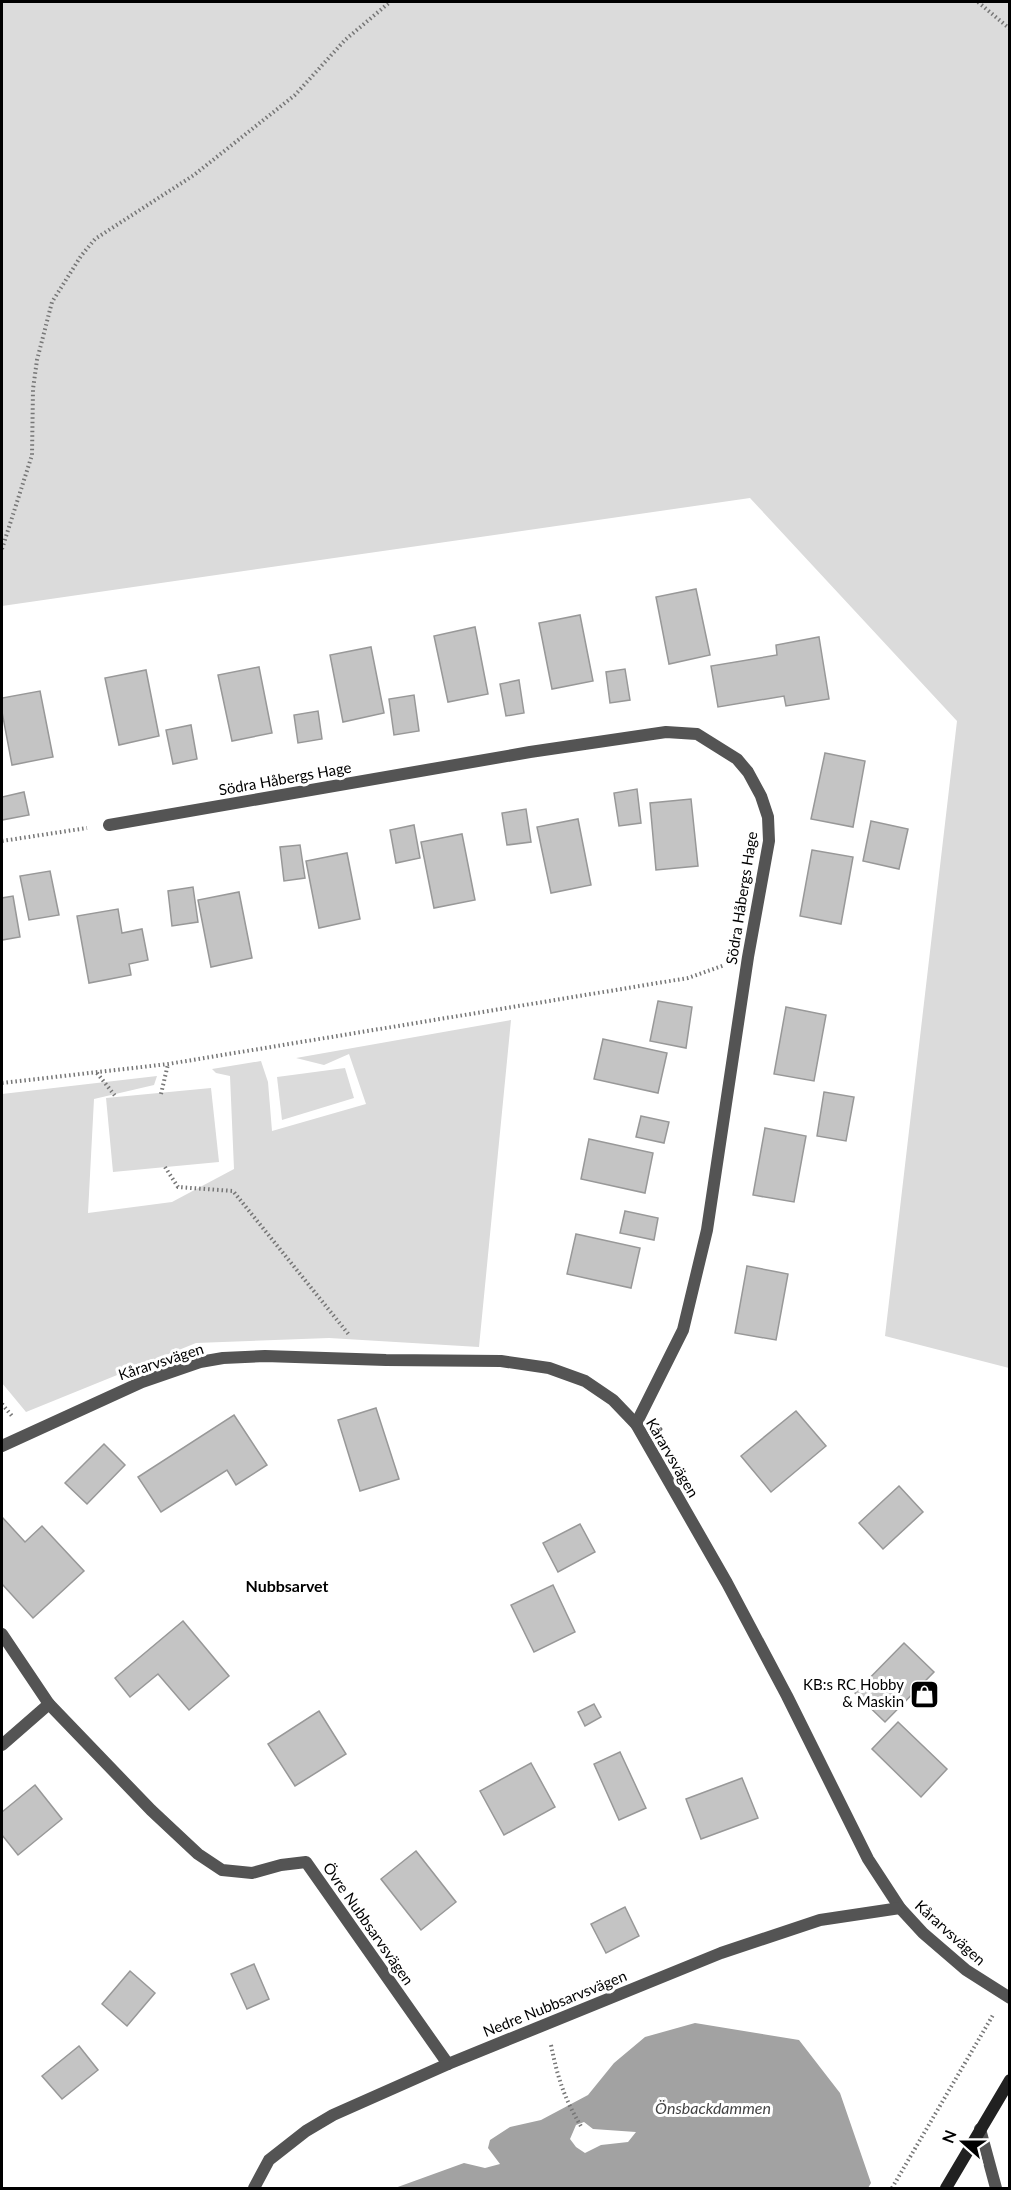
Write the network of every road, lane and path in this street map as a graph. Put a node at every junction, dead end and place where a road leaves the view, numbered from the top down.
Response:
1 (390, 2) edge
2 (978, 2) edge
3 (1010, 29) edge
4 (2, 549) edge
5 (109, 825) joint
6 (2, 841) edge
7 (748, 957) junction
8 (168, 1064) junction
9 (97, 1073) junction
10 (2, 1083) edge
11 (161, 1094) dead end
12 (116, 1097) dead end
13 (165, 1167) dead end
14 (369, 1360) junction
15 (636, 1424) junction
16 (2, 1446) edge
17 (2, 1634) edge
18 (49, 1704) junction
19 (2, 1744) edge
20 (900, 1908) junction
21 (1010, 1998) edge
22 (996, 2010) dead end
23 (546, 2024) junction
24 (448, 2064) junction
25 (1010, 2080) edge
26 (582, 2128) dead end
27 (980, 2129) junction
28 (254, 2188) edge
29 (891, 2188) edge
30 (945, 2188) edge
31 (996, 2188) edge

1 - 4 path
2 - 3 path
5 - 6 path
5 - 7 street, Södra Håbergs Hage
7 - 8 path
7 - 15 street, Södra Håbergs Hage
8 - 9 path
8 - 11 path
9 - 10 path
9 - 12 path
13 - 14 path
14 - 15 street, Kårarvsvägen
14 - 16 street, Kårarvsvägen
15 - 20 street, Kårarvsvägen
17 - 18 street, Övre Nubbsarvsvägen
18 - 19 street
18 - 24 street, Övre Nubbsarvsvägen
20 - 21 street, Kårarvsvägen
20 - 23 street, Nedre Nubbsarvsvägen
22 - 29 path
23 - 24 street, Nedre Nubbsarvsvägen
23 - 26 path
24 - 28 street, Nedre Nubbsarvsvägen
25 - 27 main road
27 - 30 main road
27 - 31 street

